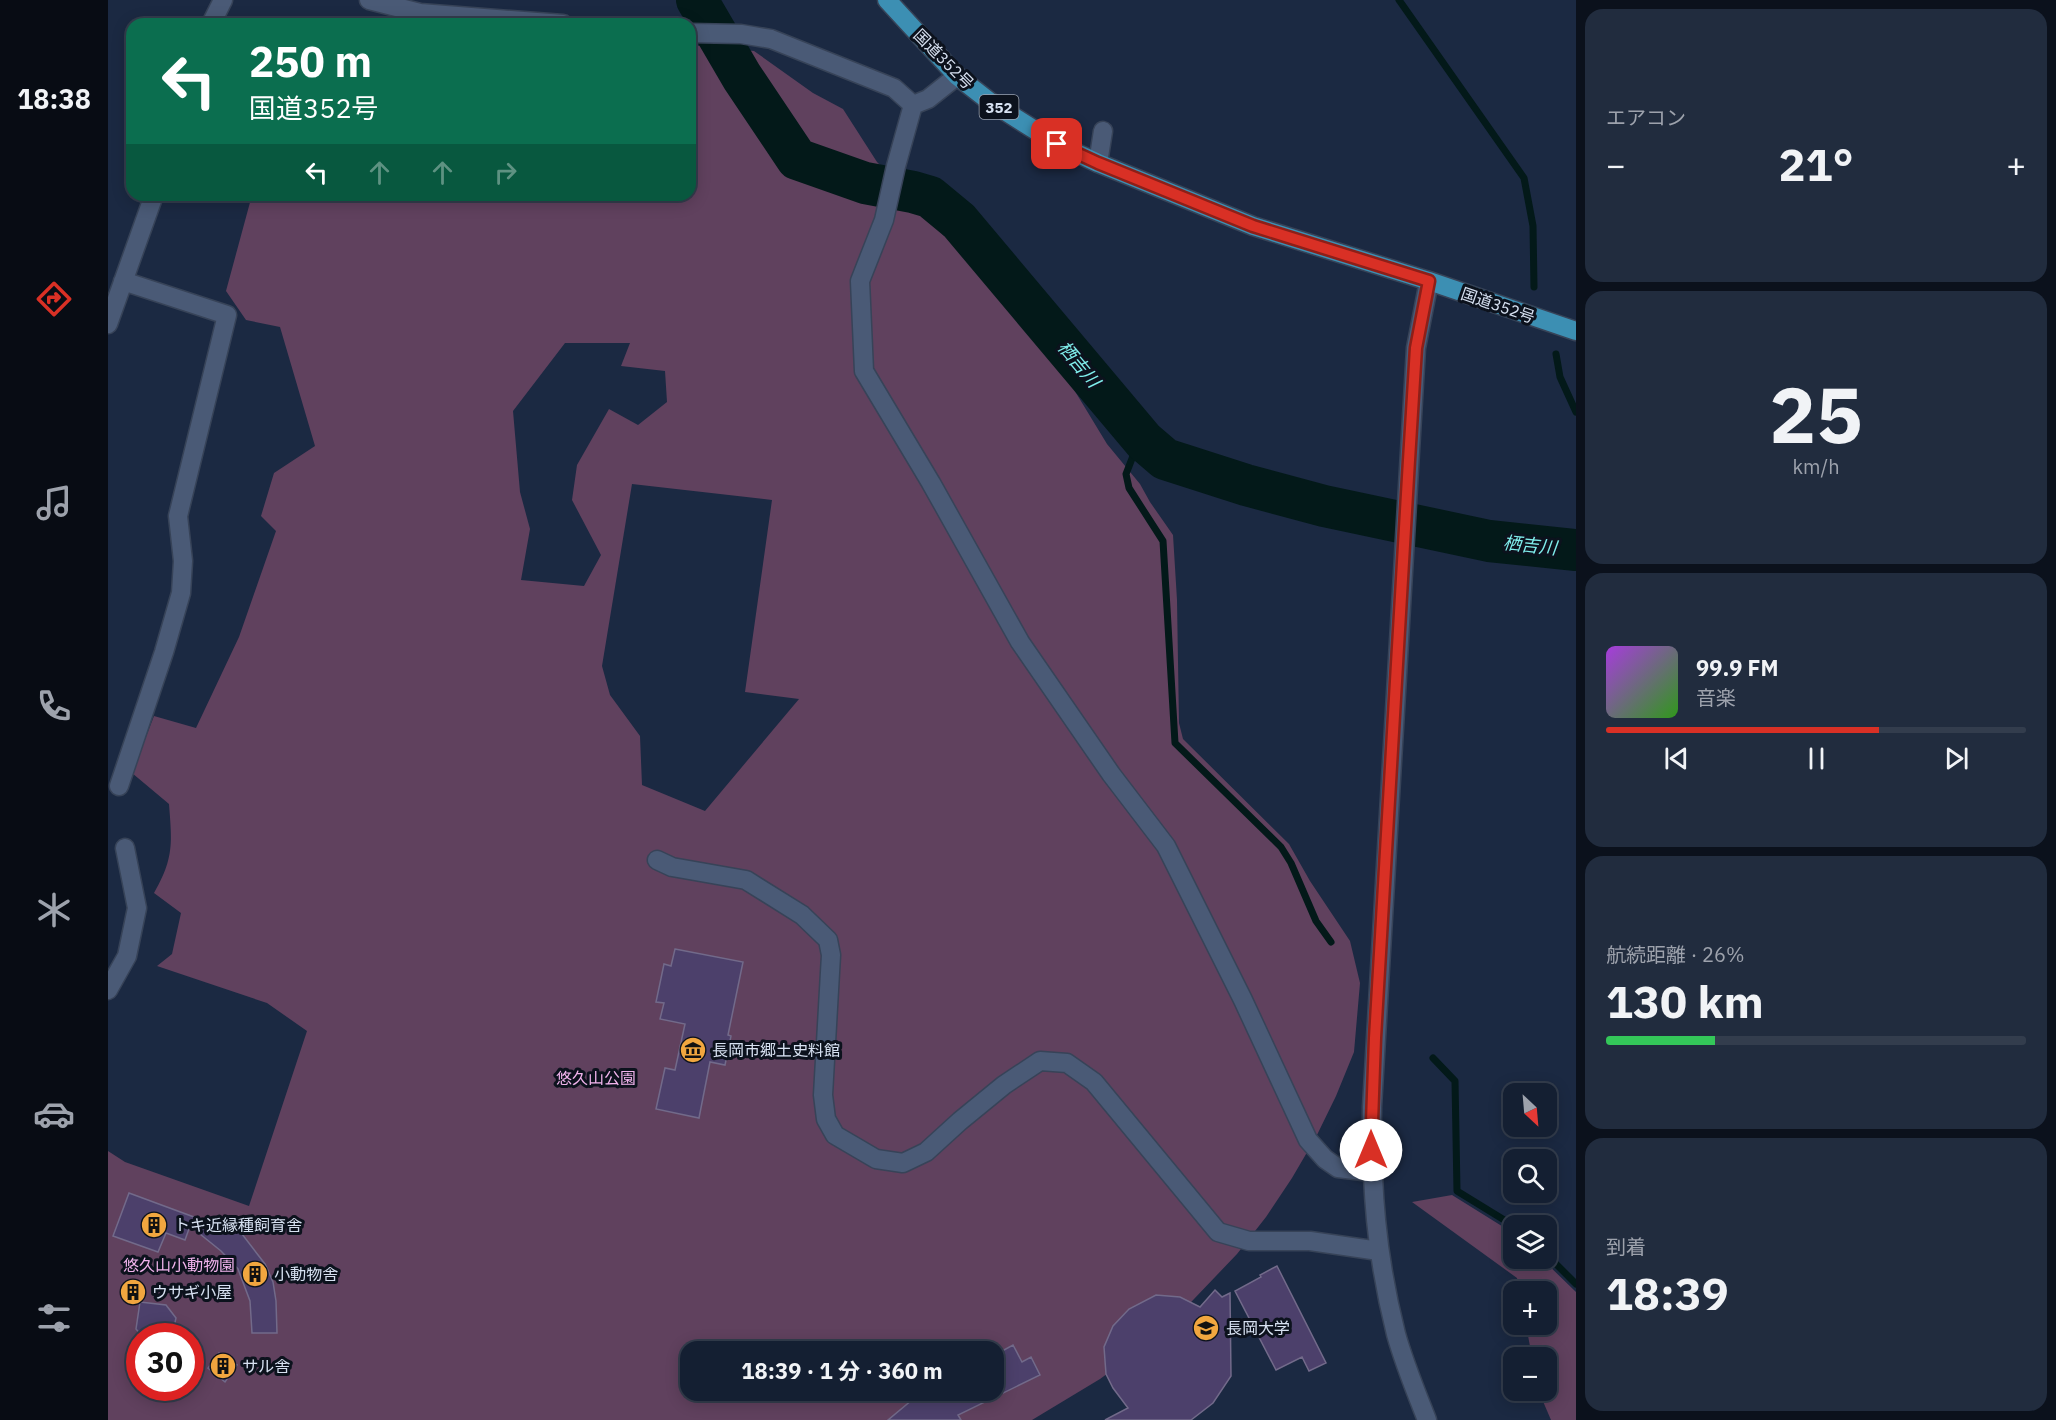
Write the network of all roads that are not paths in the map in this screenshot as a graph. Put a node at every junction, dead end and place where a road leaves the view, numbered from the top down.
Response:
1 (223, 0) edge
2 (369, 0) edge
3 (886, 0) edge
4 (214, 18) edge
5 (485, 18) edge
6 (696, 33) edge
7 (957, 76) junction
8 (913, 105) junction
9 (1103, 131) dead end
10 (1098, 163) junction
11 (152, 201) edge
12 (123, 281) junction
13 (1429, 281) junction
14 (108, 324) edge
15 (1576, 331) edge
16 (119, 786) dead end
17 (125, 848) dead end
18 (657, 860) dead end
19 (108, 990) edge
20 (1371, 1172) junction
21 (1379, 1251) junction
22 (1427, 1420) edge

1 - 4 street
2 - 5 street
3 - 7 highway, 国道352号 / 352
6 - 8 street
7 - 8 street
7 - 10 highway, 国道352号 / 352
8 - 20 street
9 - 10 street
10 - 13 highway, 国道352号 / 352
11 - 12 street
12 - 14 street
12 - 16 street
13 - 15 highway, 国道352号 / 352
13 - 20 street
17 - 19 street
18 - 21 street
20 - 21 street
21 - 22 street

